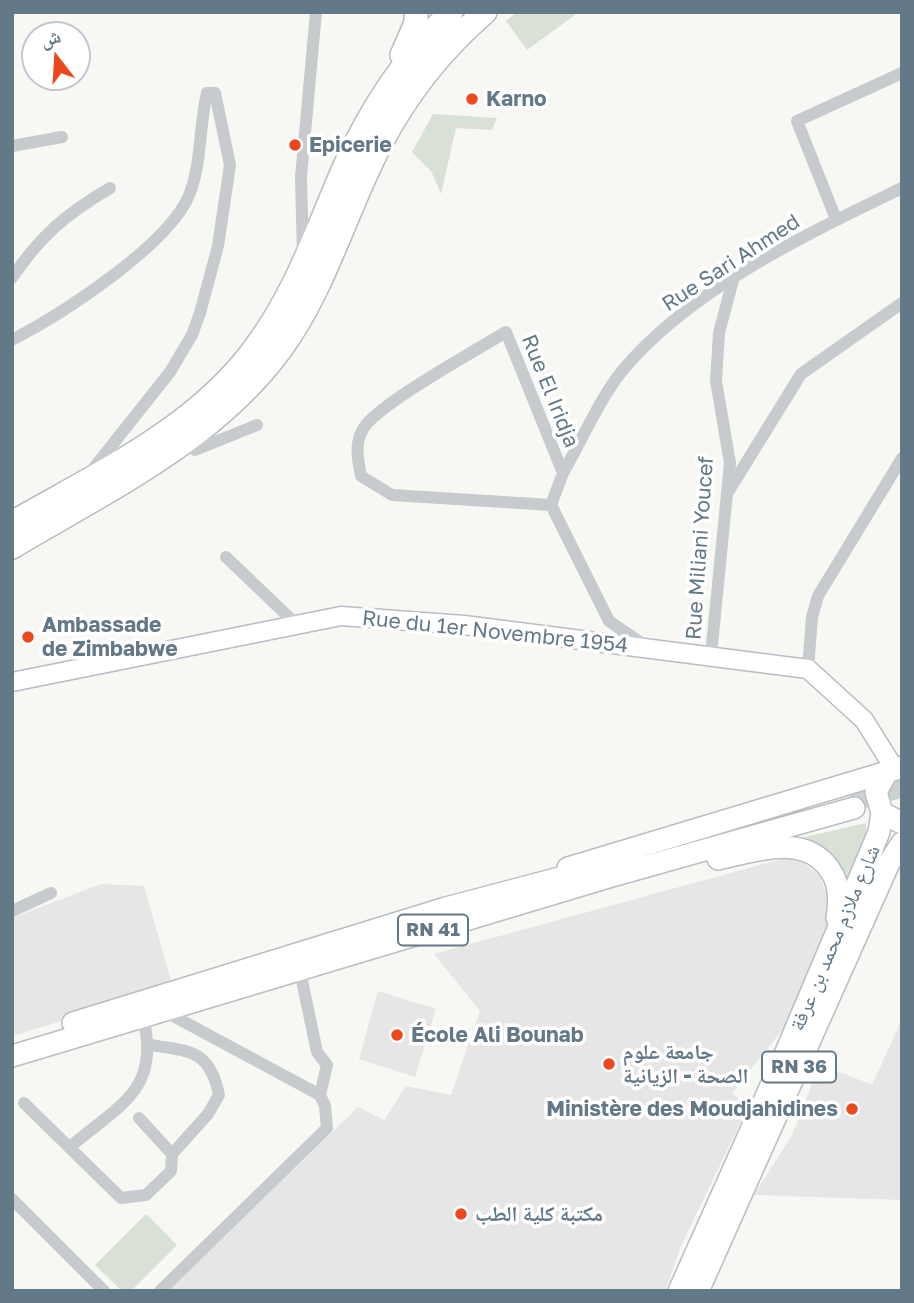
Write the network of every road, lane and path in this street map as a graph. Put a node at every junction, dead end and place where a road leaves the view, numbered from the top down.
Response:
1 (316, 12) edge
2 (416, 12) edge
3 (451, 12) edge
4 (485, 12) edge
5 (902, 73) edge
6 (386, 90) junction
7 (62, 137) dead end
8 (12, 146) edge
9 (110, 188) dead end
10 (902, 188) edge
11 (836, 219) junction
12 (303, 265) junction
13 (12, 278) edge
14 (733, 280) junction
15 (902, 303) edge
16 (12, 340) edge
17 (257, 425) dead end
18 (195, 450) dead end
19 (902, 458) edge
20 (563, 472) junction
21 (84, 481) junction
22 (724, 497) junction
23 (551, 505) junction
24 (12, 523) edge
25 (12, 547) edge
26 (226, 557) dead end
27 (295, 623) junction
28 (679, 652) junction
29 (711, 655) junction
30 (808, 669) junction
31 (12, 682) edge
32 (895, 769) edge
33 (853, 804) tunnel mouth
34 (883, 813) junction
35 (902, 823) edge
36 (902, 843) edge
37 (692, 865) junction
38 (540, 890) junction
39 (51, 893) dead end
40 (12, 911) edge
41 (830, 951) junction
42 (300, 971) junction
43 (164, 1011) junction
44 (143, 1017) junction
45 (12, 1042) edge
46 (150, 1045) junction
47 (12, 1056) edge
48 (320, 1095) junction
49 (24, 1103) dead end
50 (139, 1118) dead end
51 (71, 1146) junction
52 (172, 1154) junction
53 (15, 1208) edge
54 (104, 1291) edge
55 (160, 1291) edge
56 (679, 1291) edge
57 (698, 1291) edge

1 - 12 street
2 - 6 highway
3 - 6 highway
4 - 25 highway
5 - 11 street
6 - 12 highway
7 - 8 street
9 - 13 street
10 - 11 street, Rue Sari Ahmed
11 - 14 street, Rue Sari Ahmed
12 - 21 highway
14 - 20 street, Rue Sari Ahmed
14 - 22 street, Rue Miliani Youcef
15 - 22 street
16 - 21 street
17 - 18 street
19 - 30 street
20 - 23 street, Rue El Iridja
20 - 23 street, Rue El Iridja
21 - 24 highway
22 - 29 street, Rue Miliani Youcef
23 - 28 street
26 - 27 street
27 - 28 street, Rue du 1er Novembre 1954
27 - 31 street, Rue du 1er Novembre 1954
28 - 29 street, Rue du 1er Novembre 1954
29 - 30 street, Rue du 1er Novembre 1954
30 - 32 street
32 - 34 main road, شارع ملازم محمد بن عرفة
32 - 38 main road, RN 41
33 - 38 main road, RN 41
34 - 35 main road
34 - 37 main road, RN 41
34 - 41 main road, شارع ملازم محمد بن عرفة / RN 36
36 - 57 main road, شارع ملازم محمد بن عرفة / RN 36
37 - 38 main road, RN 41
37 - 41 main road
38 - 42 main road, RN 41
38 - 45 main road, RN 41
39 - 40 street
41 - 56 main road, شارع ملازم محمد بن عرفة / RN 36
42 - 43 main road, RN 41
42 - 48 street
43 - 44 main road, RN 41
43 - 48 street
44 - 46 street
44 - 47 main road, RN 41
46 - 51 street
46 - 52 street
48 - 55 street
49 - 51 street
50 - 52 street
51 - 52 street
53 - 54 street

